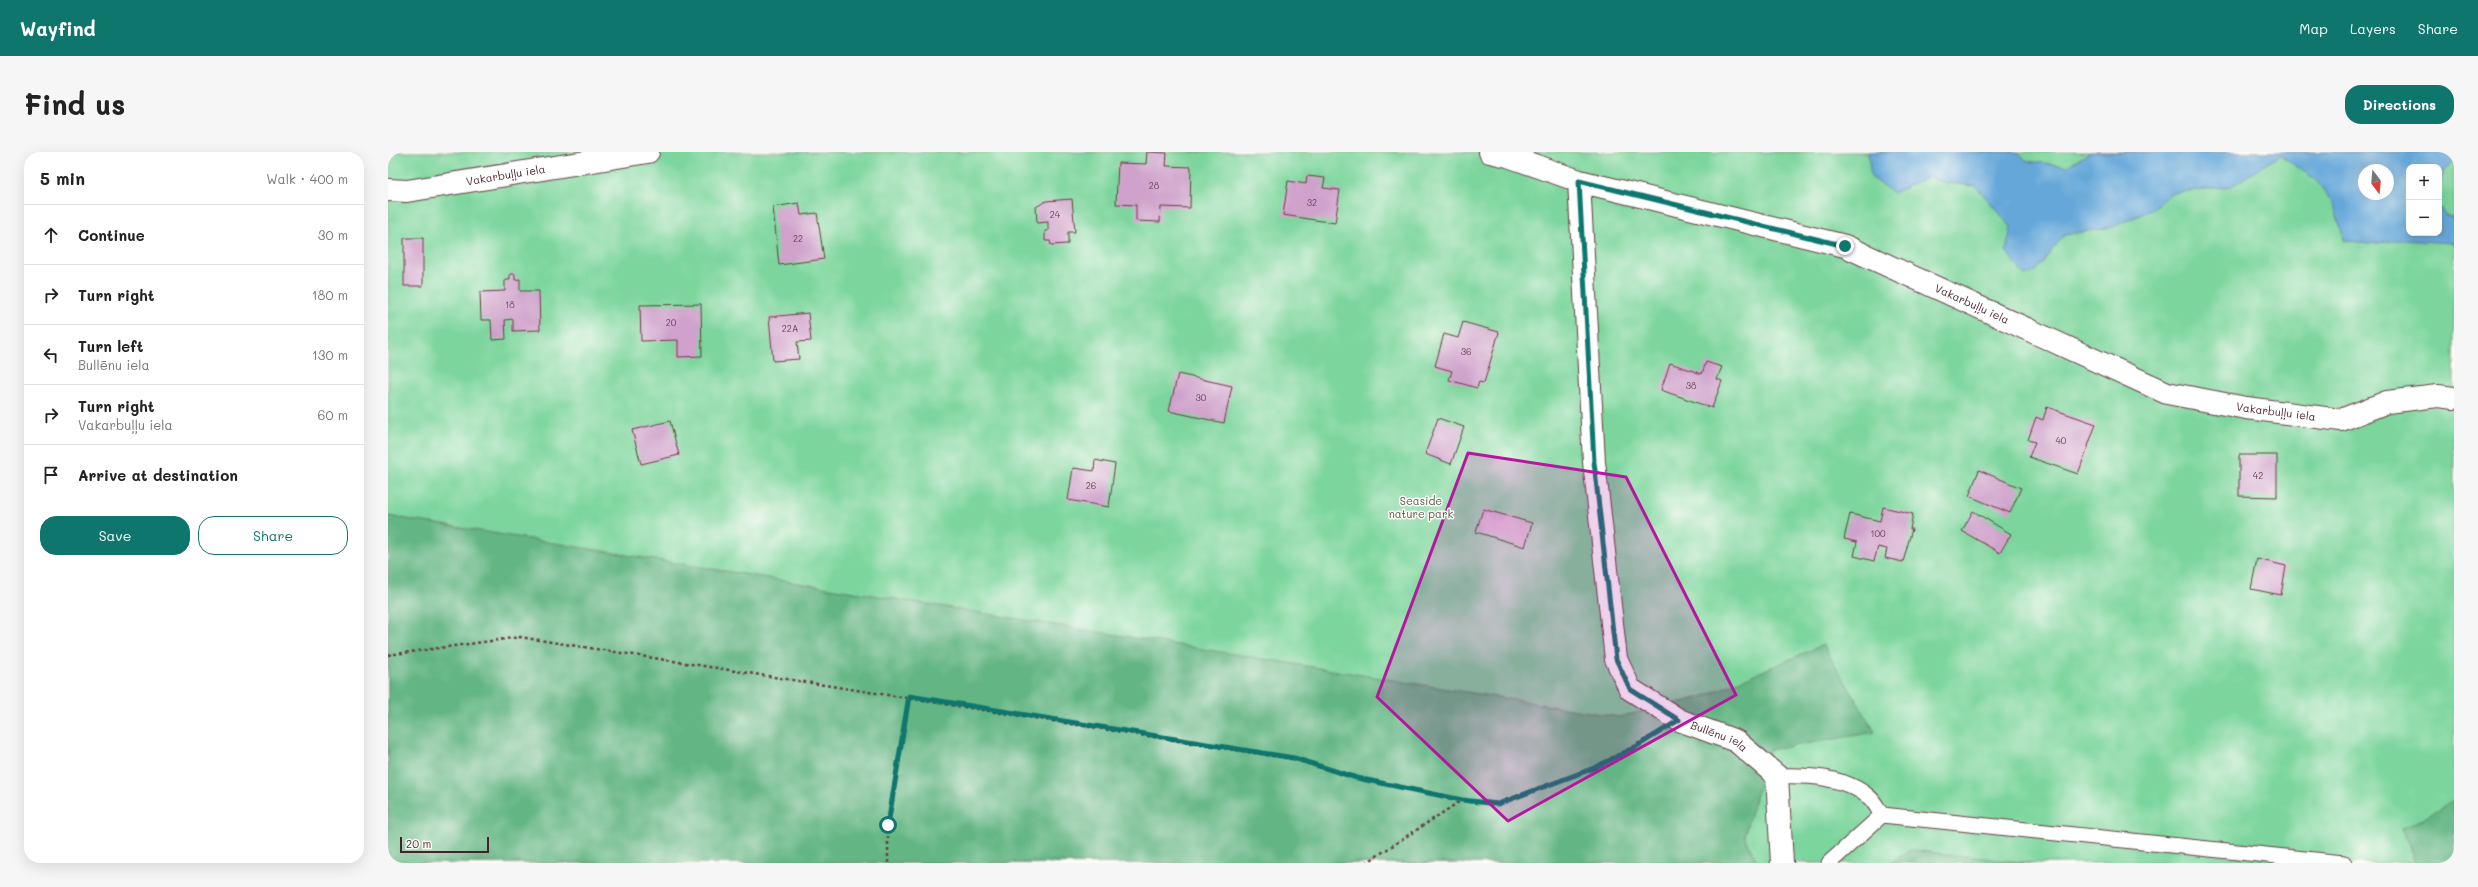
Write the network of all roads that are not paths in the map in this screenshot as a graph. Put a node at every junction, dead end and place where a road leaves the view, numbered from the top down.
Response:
1 (648, 152) edge
2 (1490, 152) edge
3 (1579, 181) junction
4 (388, 190) edge
5 (2454, 398) edge
6 (1777, 776) junction
7 (1882, 815) junction
8 (1782, 863) edge
9 (1829, 863) edge
10 (2344, 863) edge

1 - 4 street, Vakarbuļļu iela
2 - 3 street, Vakarbuļļu iela
3 - 5 street, Vakarbuļļu iela
3 - 6 street, Bullēnu iela
6 - 7 lane
6 - 8 street
7 - 9 lane
7 - 10 lane

